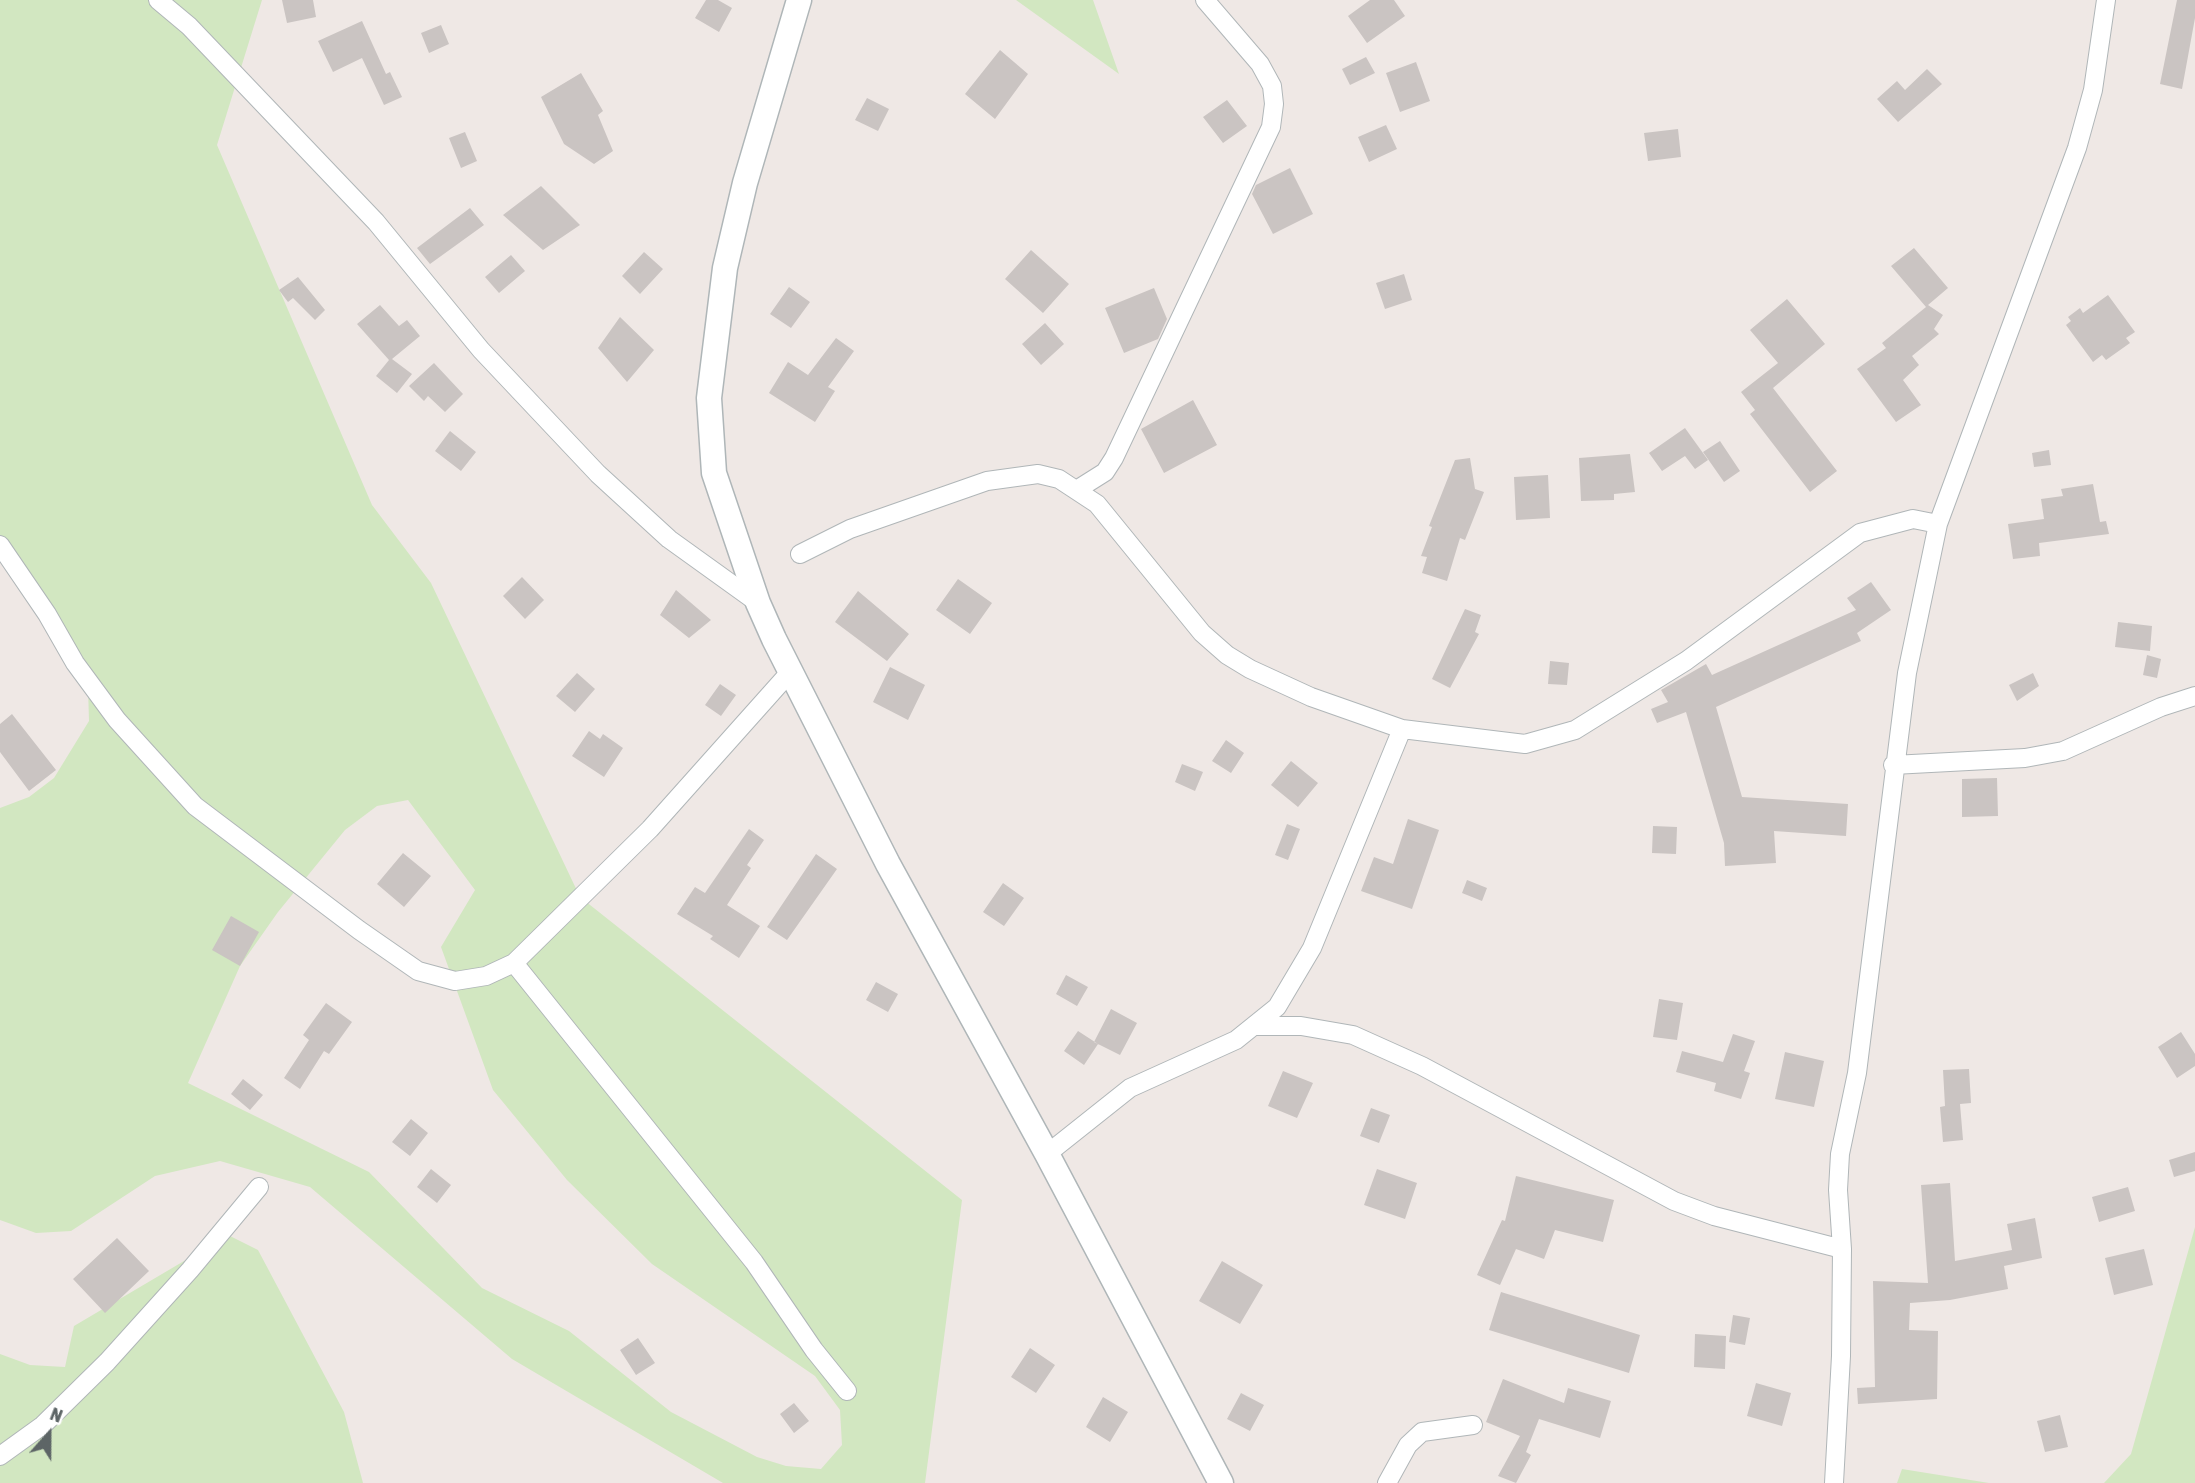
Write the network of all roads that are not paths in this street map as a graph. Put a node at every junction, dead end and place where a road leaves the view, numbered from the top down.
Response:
1 (158, 0) edge
2 (799, 0) edge
3 (1205, 0) edge
4 (2106, 0) edge
5 (1077, 489) junction
6 (1938, 524) junction
7 (0, 545) edge
8 (800, 554) dead end
9 (758, 603) junction
10 (791, 671) junction
11 (2195, 696) edge
12 (1402, 729) junction
13 (1894, 765) junction
14 (514, 963) junction
15 (1256, 1026) junction
16 (1047, 1154) junction
17 (259, 1187) dead end
18 (1842, 1249) junction
19 (847, 1391) dead end
20 (1473, 1424) dead end
21 (0, 1456) edge
22 (1221, 1483) edge
23 (1387, 1483) edge
24 (1834, 1483) edge

1 - 9 street
2 - 9 street
3 - 5 street
4 - 6 street
5 - 8 street
5 - 12 street
6 - 12 street
6 - 13 street
7 - 14 street
9 - 10 street
10 - 14 street
10 - 16 street
11 - 13 street
12 - 15 street
13 - 18 street
14 - 19 street
15 - 16 street
15 - 18 street
16 - 22 street
17 - 21 street
18 - 24 street
20 - 23 street

